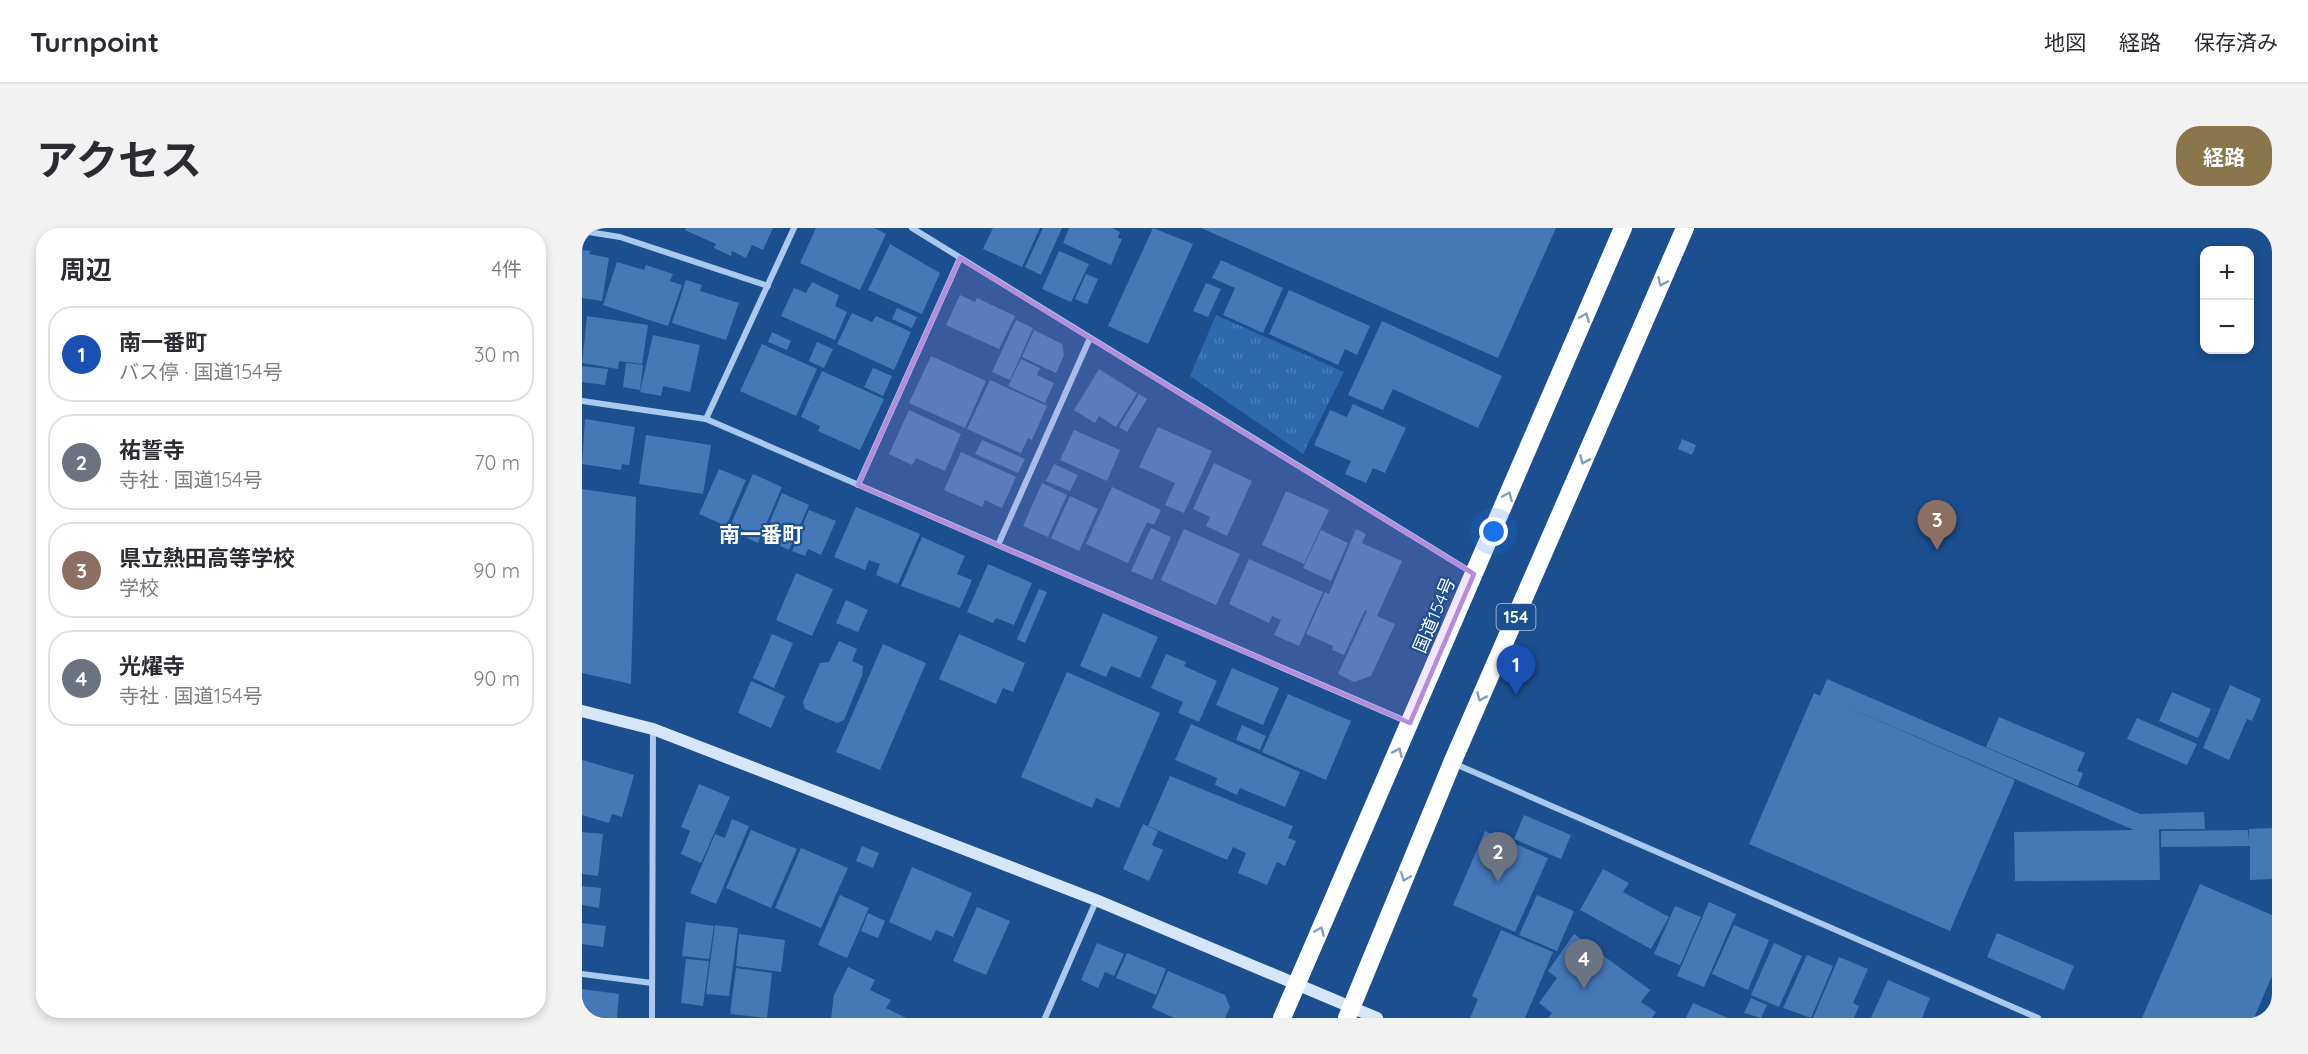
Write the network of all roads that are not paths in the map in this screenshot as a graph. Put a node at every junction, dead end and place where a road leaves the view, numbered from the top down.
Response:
1 (794, 228) edge
2 (912, 228) edge
3 (1623, 228) edge
4 (1685, 228) edge
5 (582, 231) edge
6 (960, 258) junction
7 (768, 286) junction
8 (1090, 338) junction
9 (582, 401) edge
10 (706, 419) junction
11 (858, 485) junction
12 (998, 545) junction
13 (1474, 574) junction
14 (582, 711) edge
15 (1410, 723) junction
16 (653, 729) junction
17 (1452, 763) junction
18 (1096, 900) junction
19 (582, 974) edge
20 (652, 983) junction
21 (1297, 984) junction
22 (1350, 1013) edge
23 (652, 1018) edge
24 (1045, 1018) edge
25 (1282, 1018) edge
26 (1377, 1018) edge
27 (2038, 1018) edge

1 - 7 street
2 - 6 street
13 -> 3 highway, 国道154号
4 -> 17 highway, 154
5 - 7 street
6 - 8 street
6 - 11 street
7 - 10 street
8 - 12 street
8 - 13 street
9 - 10 street
10 - 11 street
11 - 12 street
12 - 15 street
13 - 15 highway, 国道154号
14 - 16 street
21 -> 15 highway, 国道154号
16 - 18 street
16 - 20 street
17 -> 22 highway, 154
17 - 27 street
18 - 21 street
18 - 24 street
19 - 20 street
20 - 23 street
21 - 22 street
21 - 25 highway, 国道154号
22 - 26 street

